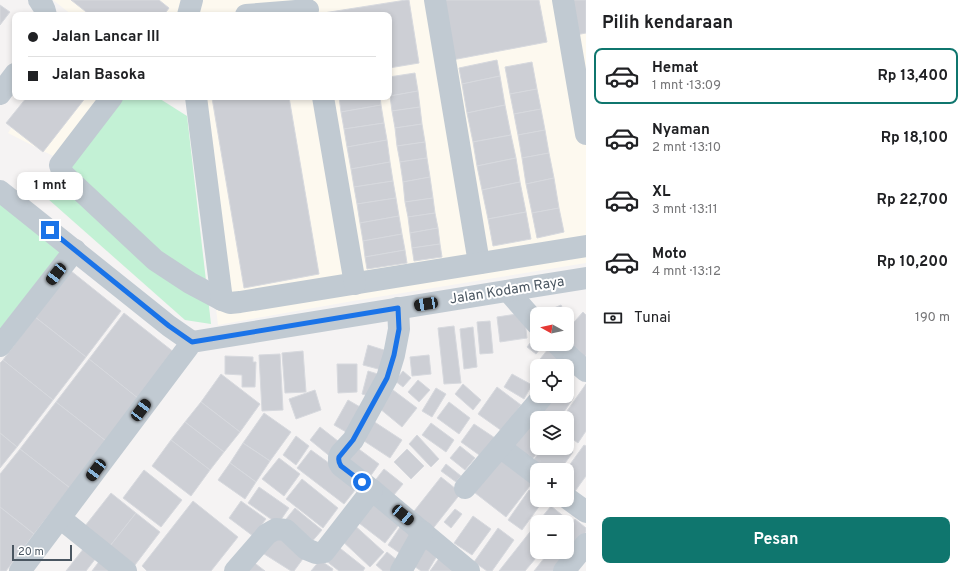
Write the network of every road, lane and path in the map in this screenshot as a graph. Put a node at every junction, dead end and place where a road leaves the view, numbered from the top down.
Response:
1 (39, 0) edge
2 (192, 0) edge
3 (435, 0) edge
4 (563, 0) edge
5 (307, 8) edge
6 (45, 12) edge
7 (189, 12) edge
8 (272, 12) edge
9 (12, 78) edge
10 (0, 94) edge
11 (110, 100) edge
12 (196, 100) edge
13 (324, 100) edge
14 (586, 134) edge
15 (0, 191) edge
16 (586, 246) edge
17 (75, 250) junction
18 (478, 263) junction
19 (586, 278) edge
20 (355, 284) junction
21 (508, 291) junction
22 (222, 300) junction
23 (398, 308) junction
24 (530, 316) edge
25 (192, 342) junction
26 (0, 346) edge
27 (563, 351) edge
28 (575, 366) edge
29 (537, 403) edge
30 (500, 447) junction
31 (530, 470) edge
32 (465, 488) dead end
33 (372, 490) junction
34 (574, 503) edge
35 (586, 512) edge
36 (60, 518) junction
37 (423, 532) junction
38 (586, 544) edge
39 (20, 571) edge
40 (126, 571) edge
41 (235, 571) edge
42 (401, 571) edge
43 (469, 571) edge
44 (564, 571) edge

1 - 6 street
2 - 7 street
3 - 18 street
4 - 14 street
5 - 8 street
9 - 10 street
11 - 22 street
12 - 22 street
13 - 20 street
15 - 17 street
16 - 18 street
17 - 25 street
17 - 26 street
18 - 20 street
19 - 21 street, Jalan Kodam Raya
20 - 22 street
21 - 23 street, Jalan Kodam Raya
21 - 24 street
23 - 25 street, Jalan Kodam Raya
23 - 33 street
25 - 36 street
27 - 28 street
29 - 30 street
30 - 31 street
30 - 32 street
33 - 37 street
33 - 41 street
34 - 35 street
36 - 39 street
36 - 40 street
37 - 42 street
37 - 43 street
38 - 44 street

